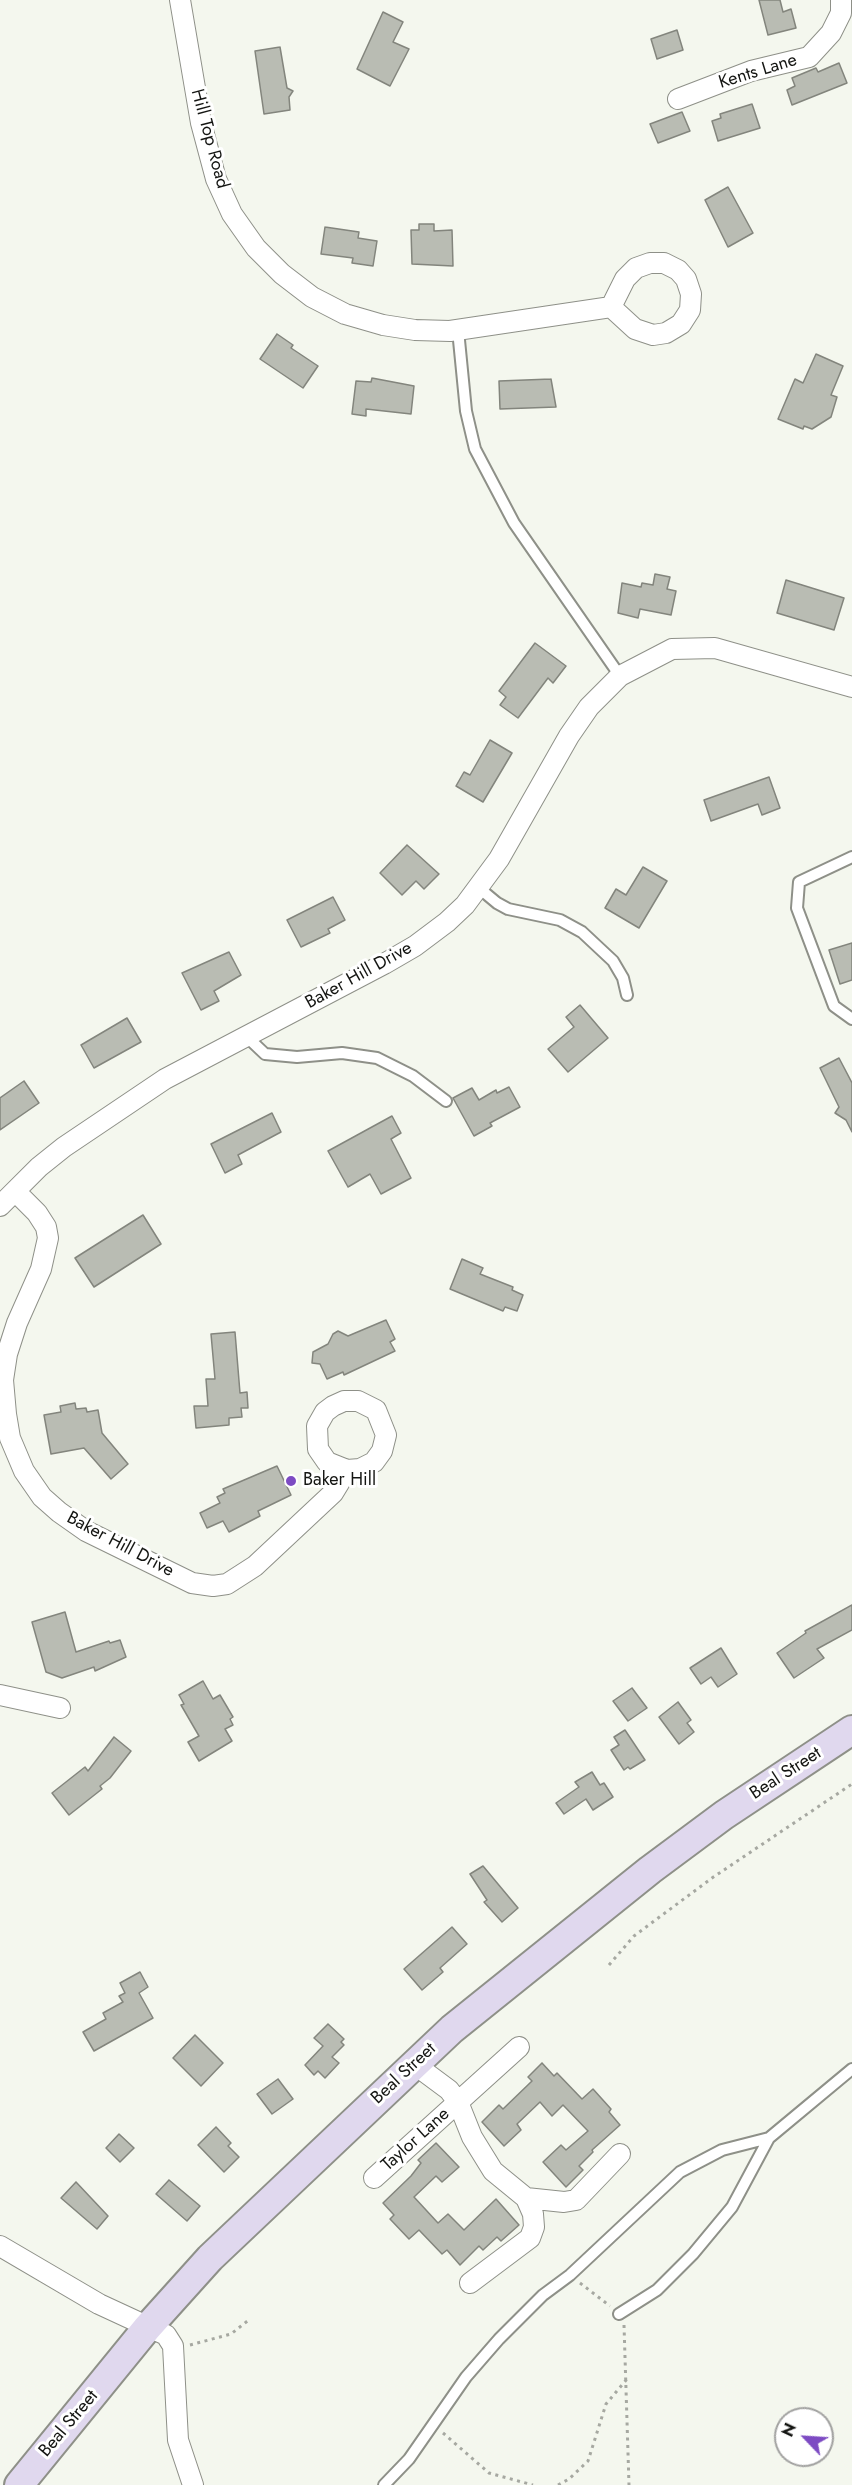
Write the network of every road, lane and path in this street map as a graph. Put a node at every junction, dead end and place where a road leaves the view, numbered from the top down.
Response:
1 (180, 0) edge
2 (841, 0) edge
3 (678, 99) dead end
4 (611, 307) dead end
5 (458, 330) junction
6 (620, 676) junction
7 (852, 687) edge
8 (852, 857) edge
9 (478, 888) junction
10 (627, 995) dead end
11 (852, 1020) edge
12 (246, 1036) junction
13 (446, 1101) dead end
14 (15, 1191) junction
15 (0, 1206) edge
16 (347, 1470) dead end
17 (0, 1695) edge
18 (60, 1708) dead end
19 (852, 1730) edge
20 (852, 1784) edge
21 (609, 1965) dead end
22 (519, 2047) dead end
23 (414, 2064) junction
24 (852, 2069) edge
25 (458, 2102) junction
26 (769, 2138) junction
27 (620, 2154) dead end
28 (374, 2178) dead end
29 (526, 2198) junction
30 (0, 2246) edge
31 (570, 2275) junction
32 (470, 2283) dead end
33 (620, 2313) junction
34 (250, 2319) dead end
35 (147, 2328) junction
36 (173, 2346) junction
37 (627, 2379) junction
38 (434, 2424) junction
39 (19, 2485) edge
40 (193, 2485) edge
41 (384, 2485) edge
42 (533, 2485) edge
43 (558, 2485) edge
44 (629, 2485) edge

1 - 5 street, Hill Top Road
2 - 3 street, Kents Lane
4 - 5 street, Hill Top Road
5 - 6 lane
6 - 7 street, Baker Hill Drive
6 - 9 street, Baker Hill Drive
8 - 11 lane
9 - 10 lane
9 - 12 street, Baker Hill Drive
12 - 13 lane
12 - 14 street, Baker Hill Drive
14 - 15 street, Baker Hill Drive
14 - 16 street, Baker Hill Drive
17 - 18 street
19 - 23 street, Beal Street
20 - 21 path
22 - 25 street, Taylor Lane
23 - 25 street, Taylor Lane
23 - 35 street, Beal Street
24 - 26 lane
25 - 28 street, Taylor Lane
25 - 29 street, Taylor Lane
26 - 31 lane
26 - 33 lane
27 - 29 street
29 - 32 street
30 - 35 street
31 - 33 path
31 - 38 lane
33 - 37 path
34 - 36 path
35 - 36 street
35 - 39 street, Beal Street
36 - 40 street
37 - 43 path
37 - 44 path
38 - 41 lane
38 - 42 path

